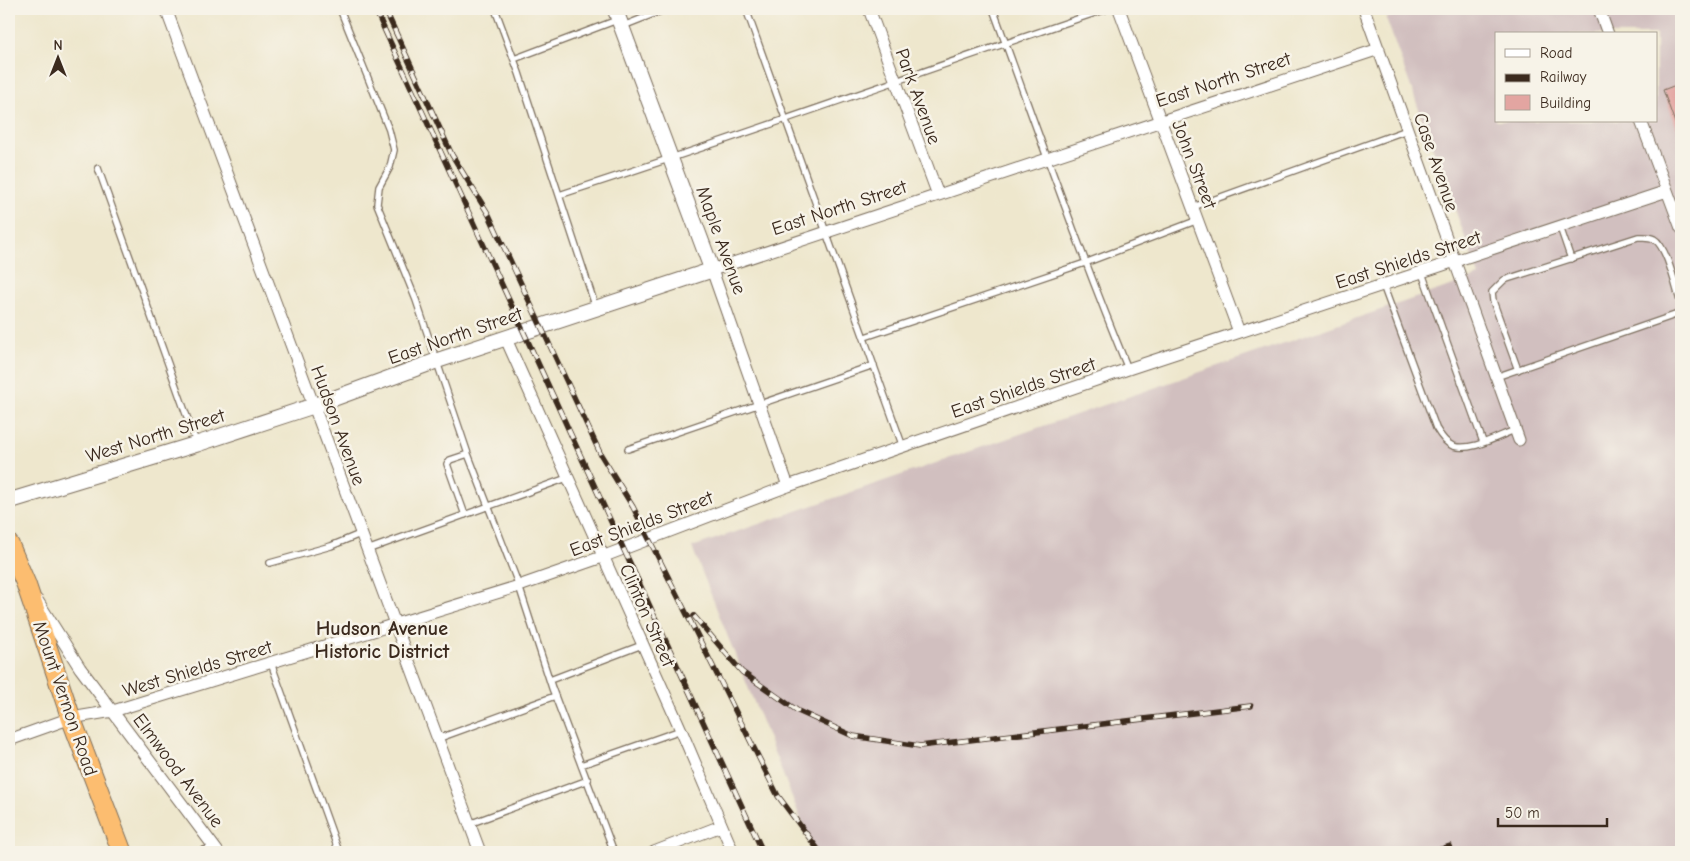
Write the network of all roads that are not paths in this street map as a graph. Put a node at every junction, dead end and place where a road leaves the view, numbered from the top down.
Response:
1 (166, 9) edge
2 (340, 9) edge
3 (496, 9) edge
4 (666, 9) edge
5 (746, 9) edge
6 (869, 9) edge
7 (992, 9) edge
8 (1108, 9) edge
9 (1119, 9) edge
10 (1364, 9) edge
11 (1599, 9) edge
12 (618, 18) edge
13 (1607, 32) edge
14 (1005, 43) junction
15 (1379, 49) junction
16 (514, 59) junction
17 (895, 81) junction
18 (786, 117) junction
19 (1160, 120) junction
20 (1641, 122) edge
21 (1407, 130) junction
22 (1046, 158) junction
23 (670, 159) junction
24 (98, 168) dead end
25 (1667, 191) junction
26 (559, 195) junction
27 (938, 195) junction
28 (1193, 207) junction
29 (1198, 220) junction
30 (1560, 227) junction
31 (1681, 228) edge
32 (826, 232) junction
33 (1571, 259) junction
34 (1454, 262) junction
35 (1085, 263) junction
36 (712, 270) junction
37 (1422, 273) junction
38 (1384, 285) junction
39 (1681, 304) edge
40 (596, 308) junction
41 (1681, 313) edge
42 (1239, 332) junction
43 (865, 337) junction
44 (506, 338) junction
45 (436, 361) junction
46 (874, 365) junction
47 (1128, 369) junction
48 (1518, 370) junction
49 (1496, 378) junction
50 (760, 404) junction
51 (313, 406) junction
52 (1517, 435) joint
53 (1483, 442) junction
54 (197, 444) junction
55 (903, 447) junction
56 (628, 449) dead end
57 (468, 454) junction
58 (567, 478) junction
59 (788, 486) junction
60 (9, 501) edge
61 (489, 506) junction
62 (465, 515) junction
63 (360, 534) junction
64 (9, 544) edge
65 (366, 550) junction
66 (602, 557) junction
67 (270, 563) dead end
68 (26, 584) junction
69 (519, 586) junction
70 (394, 623) junction
71 (642, 645) junction
72 (271, 664) junction
73 (550, 680) junction
74 (555, 696) junction
75 (113, 711) junction
76 (71, 718) junction
77 (681, 730) junction
78 (437, 738) junction
79 (9, 740) edge
80 (580, 766) junction
81 (588, 780) junction
82 (469, 824) junction
83 (721, 826) junction
84 (216, 849) edge
85 (122, 852) edge
86 (198, 852) edge
87 (339, 852) edge
88 (480, 852) edge
89 (614, 852) edge
90 (654, 852) edge
91 (733, 852) edge

1 - 51 street, Hudson Avenue
2 - 45 lane
3 - 16 lane
4 - 12 lane
5 - 18 lane
6 - 17 street, Park Avenue
7 - 14 lane
8 - 14 lane
9 - 19 street, John Street
10 - 15 street, Case Avenue
11 - 13 street
12 - 16 lane
12 - 23 street, Maple Avenue
14 - 17 lane
14 - 22 lane
15 - 19 street, East North Street
15 - 21 street, Case Avenue
16 - 26 lane
17 - 18 lane
17 - 27 street, Park Avenue
18 - 23 lane
18 - 32 lane
19 - 22 street, East North Street
19 - 28 street, John Street
20 - 25 street
21 - 28 lane
21 - 34 street, Case Avenue
22 - 27 street, East North Street
22 - 35 lane
23 - 26 lane
23 - 36 street, Maple Avenue
24 - 54 lane
25 - 30 street, East Shields Street
25 - 31 street
26 - 40 lane
27 - 32 street, East North Street
28 - 29 street, John Street
29 - 35 lane
29 - 42 street, John Street
30 - 33 lane
30 - 34 street, East Shields Street
32 - 36 street, East North Street
32 - 43 lane
33 - 39 lane
33 - 48 lane
34 - 37 street, East Shields Street
34 - 49 street, Case Avenue
35 - 43 lane
35 - 47 lane
36 - 40 street, East North Street
36 - 50 street, Maple Avenue
37 - 38 street, East Shields Street
37 - 53 lane
38 - 42 street, East Shields Street
38 - 53 lane
40 - 44 street, East North Street
41 - 48 lane
42 - 47 street, East Shields Street
43 - 46 lane
44 - 45 street, East North Street
44 - 58 street, Clinton Street
45 - 51 street, East North Street
45 - 57 lane
46 - 50 lane
46 - 55 lane
47 - 55 street, East Shields Street
48 - 49 lane
49 - 52 street, Case Avenue
50 - 56 lane
50 - 59 street, Maple Avenue
51 - 54 street, West North Street
51 - 63 street, Hudson Avenue
52 - 53 lane
54 - 60 street, West North Street
55 - 59 street, East Shields Street
57 - 61 lane
57 - 62 lane
58 - 61 lane
58 - 66 street, Clinton Street
59 - 66 street, East Shields Street
61 - 62 lane
61 - 69 lane
62 - 65 lane
63 - 65 street, Hudson Avenue
63 - 67 lane
64 - 68 highway, Mount Vernon Road
65 - 70 street, Hudson Avenue
66 - 69 street, East Shields Street
66 - 71 street, Clinton Street
68 - 75 street, Elmwood Avenue
68 - 76 highway, Mount Vernon Road
69 - 70 street, East Shields Street
69 - 73 lane
70 - 72 street, West Shields Street
70 - 78 street, Hudson Avenue
71 - 73 lane
71 - 77 street, Clinton Street
72 - 75 street, West Shields Street
72 - 87 lane
73 - 74 lane
74 - 78 lane
74 - 80 lane
75 - 76 street, West Shields Street
75 - 84 street, Elmwood Avenue
76 - 79 street, West Shields Street
76 - 85 highway, Mount Vernon Road
77 - 80 lane
77 - 83 street, Clinton Street
78 - 82 street, Hudson Avenue
80 - 81 lane
81 - 82 lane
81 - 89 lane
82 - 88 street, Hudson Avenue
83 - 90 street
83 - 91 street, Clinton Street
84 - 86 lane

